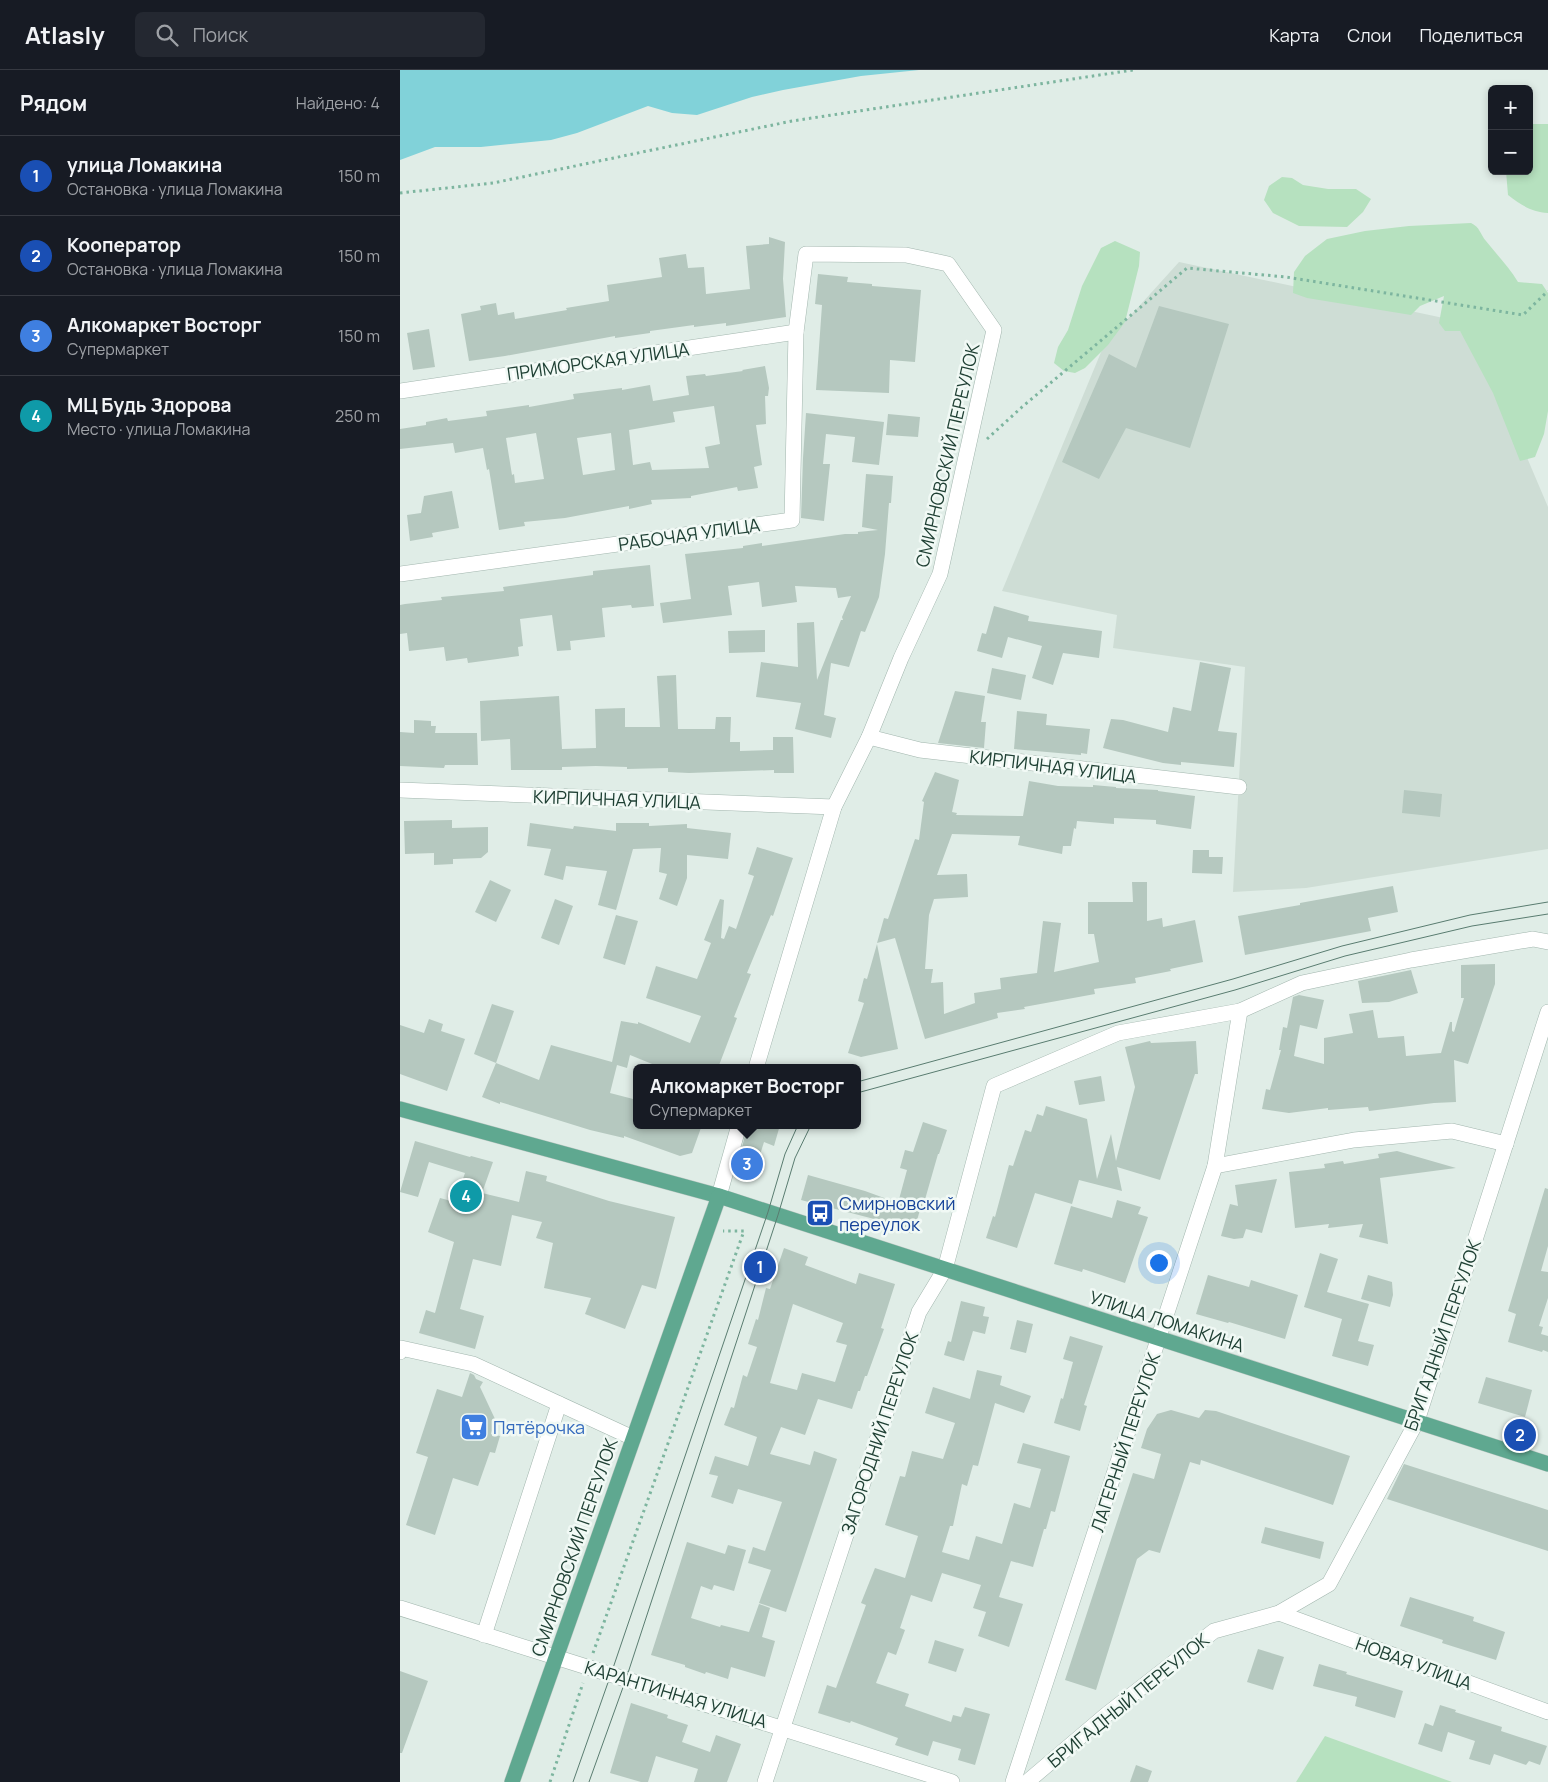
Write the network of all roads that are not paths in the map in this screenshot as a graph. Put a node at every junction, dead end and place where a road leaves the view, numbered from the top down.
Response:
1 (796, 332) junction
2 (400, 391) edge
3 (400, 574) edge
4 (869, 737) junction
5 (1239, 787) dead end
6 (400, 790) edge
7 (834, 807) junction
8 (1548, 942) edge
9 (1240, 1011) junction
10 (1548, 1012) edge
11 (757, 1064) edge
12 (400, 1109) edge
13 (738, 1129) edge
14 (1506, 1144) junction
15 (1214, 1166) junction
16 (719, 1196) junction
17 (945, 1269) junction
18 (1159, 1338) junction
19 (400, 1352) edge
20 (559, 1404) junction
21 (1417, 1422) junction
22 (632, 1438) junction
23 (1548, 1464) edge
24 (400, 1608) edge
25 (1280, 1613) junction
26 (484, 1635) junction
27 (556, 1657) junction
28 (1548, 1712) edge
29 (783, 1728) junction
30 (512, 1782) edge
31 (765, 1782) edge
32 (952, 1782) edge
33 (1013, 1782) edge
34 (1027, 1782) edge

1 - 2 street, ПРИМОРСКАЯ УЛИЦА
1 - 3 street, РАБОЧАЯ УЛИЦА
1 - 4 street, СМИРНОВСКИЙ ПЕРЕУЛОК
4 - 5 street, КИРПИЧНАЯ УЛИЦА
4 - 7 street, СМИРНОВСКИЙ ПЕРЕУЛОК
6 - 7 street, КИРПИЧНАЯ УЛИЦА
7 - 11 street, СМИРНОВСКИЙ ПЕРЕУЛОК
8 - 9 street
9 - 15 street, ЛАГЕРНЫЙ ПЕРЕУЛОК
9 - 17 street, ЗАГОРОДНИЙ ПЕРЕУЛОК
10 - 14 street, БРИГАДНЫЙ ПЕРЕУЛОК
12 - 16 main road, УЛИЦА ЛОМАКИНА
13 - 16 street, СМИРНОВСКИЙ ПЕРЕУЛОК
14 - 15 street
14 - 21 street, БРИГАДНЫЙ ПЕРЕУЛОК
15 - 18 street, ЛАГЕРНЫЙ ПЕРЕУЛОК
16 - 17 main road, УЛИЦА ЛОМАКИНА
16 - 22 main road, СМИРНОВСКИЙ ПЕРЕУЛОК
17 - 18 main road, УЛИЦА ЛОМАКИНА
17 - 29 street, ЗАГОРОДНИЙ ПЕРЕУЛОК
18 - 21 main road, УЛИЦА ЛОМАКИНА
18 - 33 street, ЛАГЕРНЫЙ ПЕРЕУЛОК
19 - 20 street
20 - 22 street
20 - 26 street
21 - 23 main road, УЛИЦА ЛОМАКИНА
21 - 25 street, БРИГАДНЫЙ ПЕРЕУЛОК
22 - 27 main road, СМИРНОВСКИЙ ПЕРЕУЛОК
24 - 26 street, КАРАНТИННАЯ УЛИЦА
25 - 28 street, НОВАЯ УЛИЦА
25 - 34 street, БРИГАДНЫЙ ПЕРЕУЛОК
26 - 27 street, КАРАНТИННАЯ УЛИЦА
27 - 29 street, КАРАНТИННАЯ УЛИЦА
27 - 30 main road, СМИРНОВСКИЙ ПЕРЕУЛОК
29 - 31 street, ЗАГОРОДНИЙ ПЕРЕУЛОК
29 - 32 street, КАРАНТИННАЯ УЛИЦА

